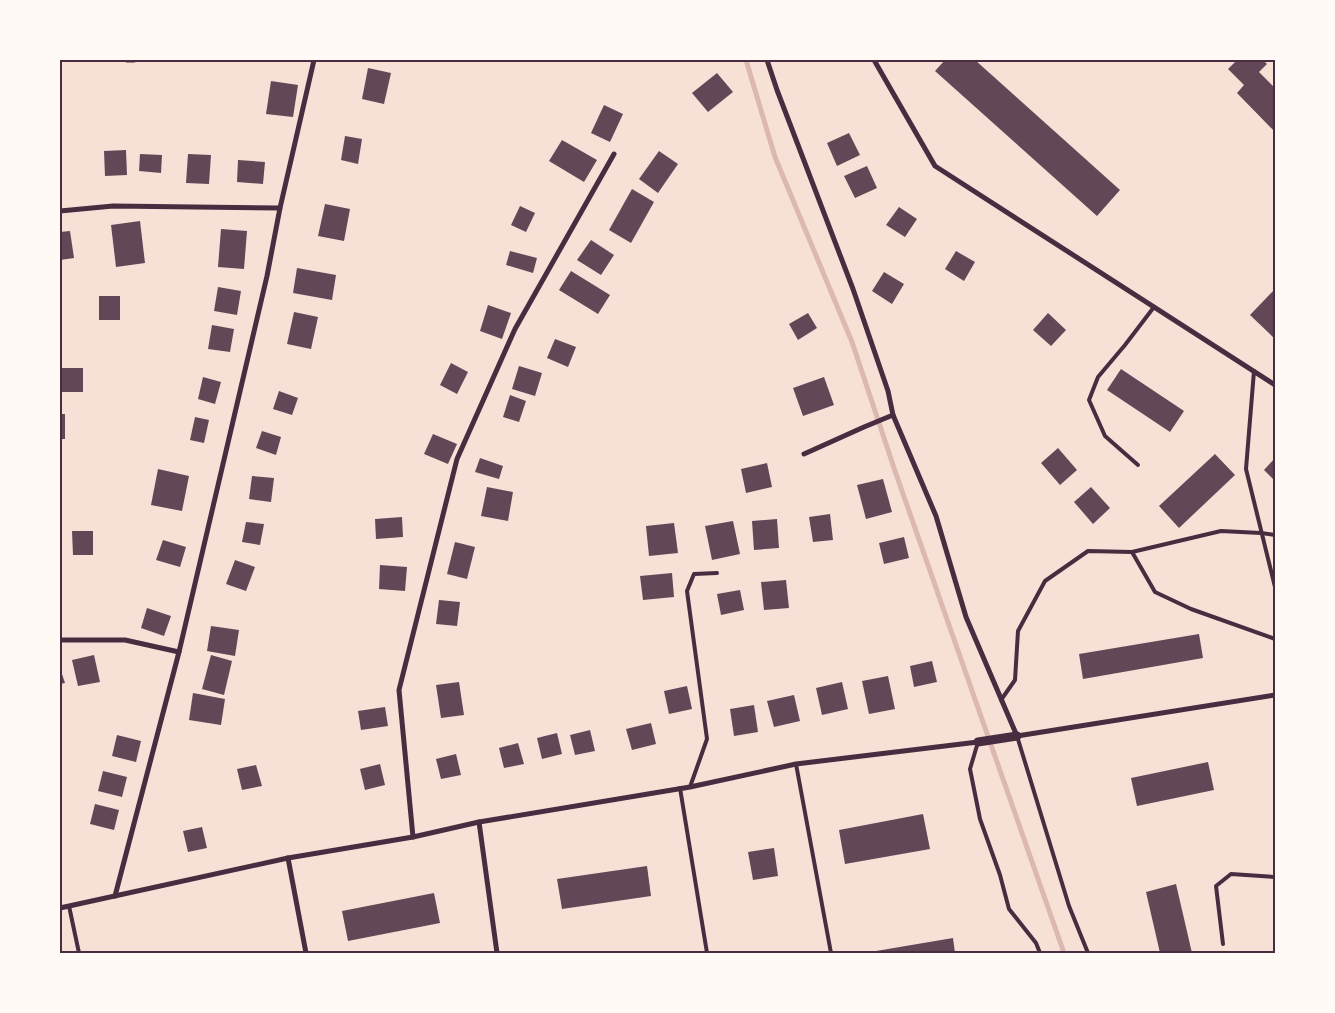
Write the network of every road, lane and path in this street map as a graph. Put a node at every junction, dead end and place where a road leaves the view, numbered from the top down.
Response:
1 (127, 60) edge
2 (134, 60) edge
3 (314, 60) edge
4 (767, 60) edge
5 (874, 60) edge
6 (614, 154) dead end
7 (280, 208) junction
8 (60, 211) edge
9 (1154, 307) junction
10 (1254, 371) junction
11 (1275, 385) edge
12 (892, 416) junction
13 (804, 454) dead end
14 (1138, 465) dead end
15 (1262, 533) junction
16 (1275, 535) edge
17 (1132, 552) junction
18 (716, 572) dead end
19 (1275, 587) edge
20 (1275, 638) edge
21 (60, 640) edge
22 (179, 652) junction
23 (1275, 695) edge
24 (1001, 700) junction
25 (1017, 736) junction
26 (978, 742) junction
27 (796, 764) junction
28 (690, 787) junction
29 (680, 788) junction
30 (479, 822) junction
31 (413, 837) junction
32 (288, 858) junction
33 (1275, 877) edge
34 (115, 896) junction
35 (69, 906) junction
36 (60, 908) edge
37 (1223, 944) dead end
38 (79, 953) edge
39 (306, 953) edge
40 (497, 953) edge
41 (707, 953) edge
42 (831, 953) edge
43 (1040, 953) edge
44 (1088, 953) edge

1 - 2 street
3 - 7 street
4 - 12 street
5 - 9 street
6 - 31 street
7 - 8 street
7 - 22 street
9 - 10 street
9 - 14 lane
10 - 11 street
10 - 15 lane
12 - 13 street
12 - 24 street
15 - 16 lane
15 - 17 lane
15 - 19 lane
17 - 20 lane
17 - 24 lane
18 - 28 lane
21 - 22 street
22 - 34 street
23 - 25 street
24 - 25 street
25 - 26 street
25 - 44 lane
26 - 27 street
26 - 43 lane
27 - 28 street
27 - 42 lane
28 - 29 street
29 - 30 street
29 - 41 lane
30 - 31 street
30 - 40 street
31 - 32 street
32 - 34 street
32 - 39 street
33 - 37 lane
34 - 35 street
35 - 36 street
35 - 38 lane

